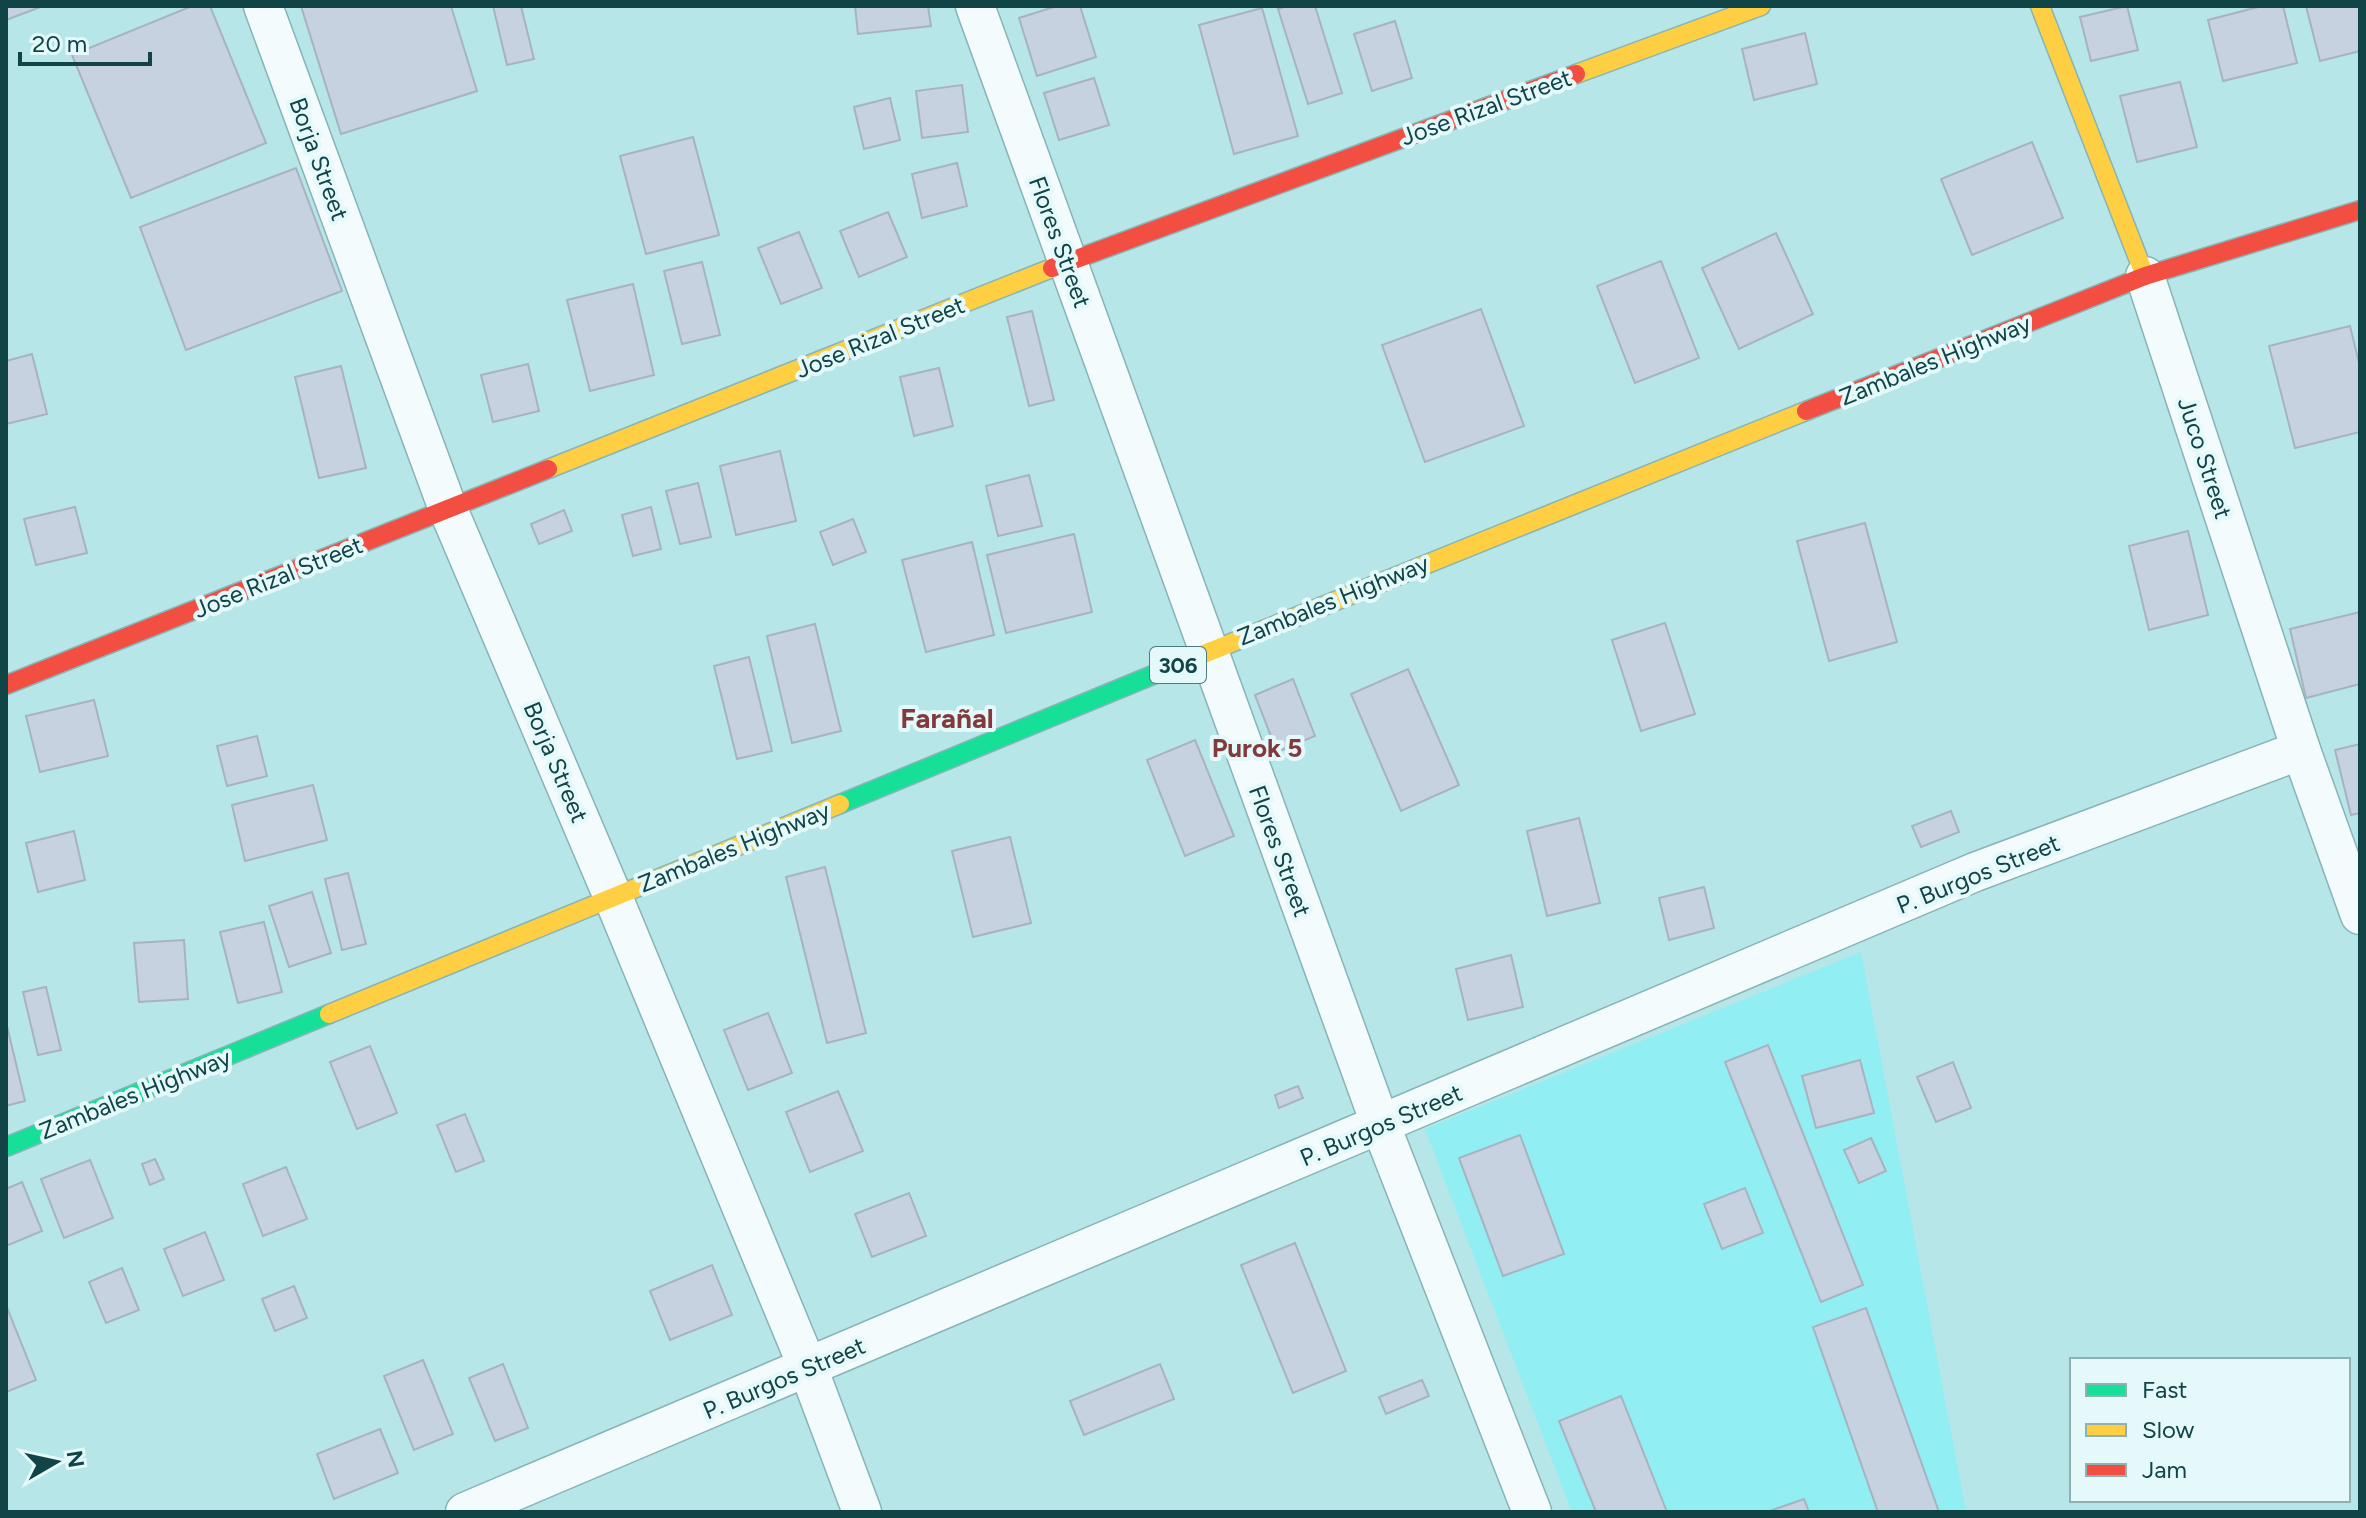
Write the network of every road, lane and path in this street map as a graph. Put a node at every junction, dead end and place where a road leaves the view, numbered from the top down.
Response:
1 (263, 6) edge
2 (975, 6) edge
3 (1761, 6) edge
4 (2040, 6) edge
5 (2360, 210) edge
6 (1067, 262) junction
7 (2145, 276) junction
8 (448, 509) junction
9 (1207, 652) junction
10 (6, 685) edge
11 (2301, 750) junction
12 (613, 897) junction
13 (2360, 915) edge
14 (1381, 1126) junction
15 (6, 1147) edge
16 (808, 1368) junction
17 (465, 1512) edge
18 (862, 1512) edge
19 (1532, 1512) edge

1 - 8 street, Borja Street
2 - 6 street, Flores Street
3 - 6 main road, Jose Rizal Street
4 - 7 main road, Juco Street
5 - 7 main road, Zambales Highway / 306
6 - 8 main road, Jose Rizal Street
6 - 9 street, Flores Street
7 - 9 main road, Zambales Highway / 306
7 - 11 street, Juco Street
8 - 10 main road, Jose Rizal Street
8 - 12 street, Borja Street
9 - 12 main road, Zambales Highway / 306
9 - 14 street, Flores Street
11 - 13 street, Juco Street
11 - 14 street, P. Burgos Street
12 - 15 main road, Zambales Highway / 306
12 - 16 street, Borja Street
14 - 16 street, P. Burgos Street
14 - 19 street, Flores Street
16 - 17 street, P. Burgos Street
16 - 18 street, Borja Street

